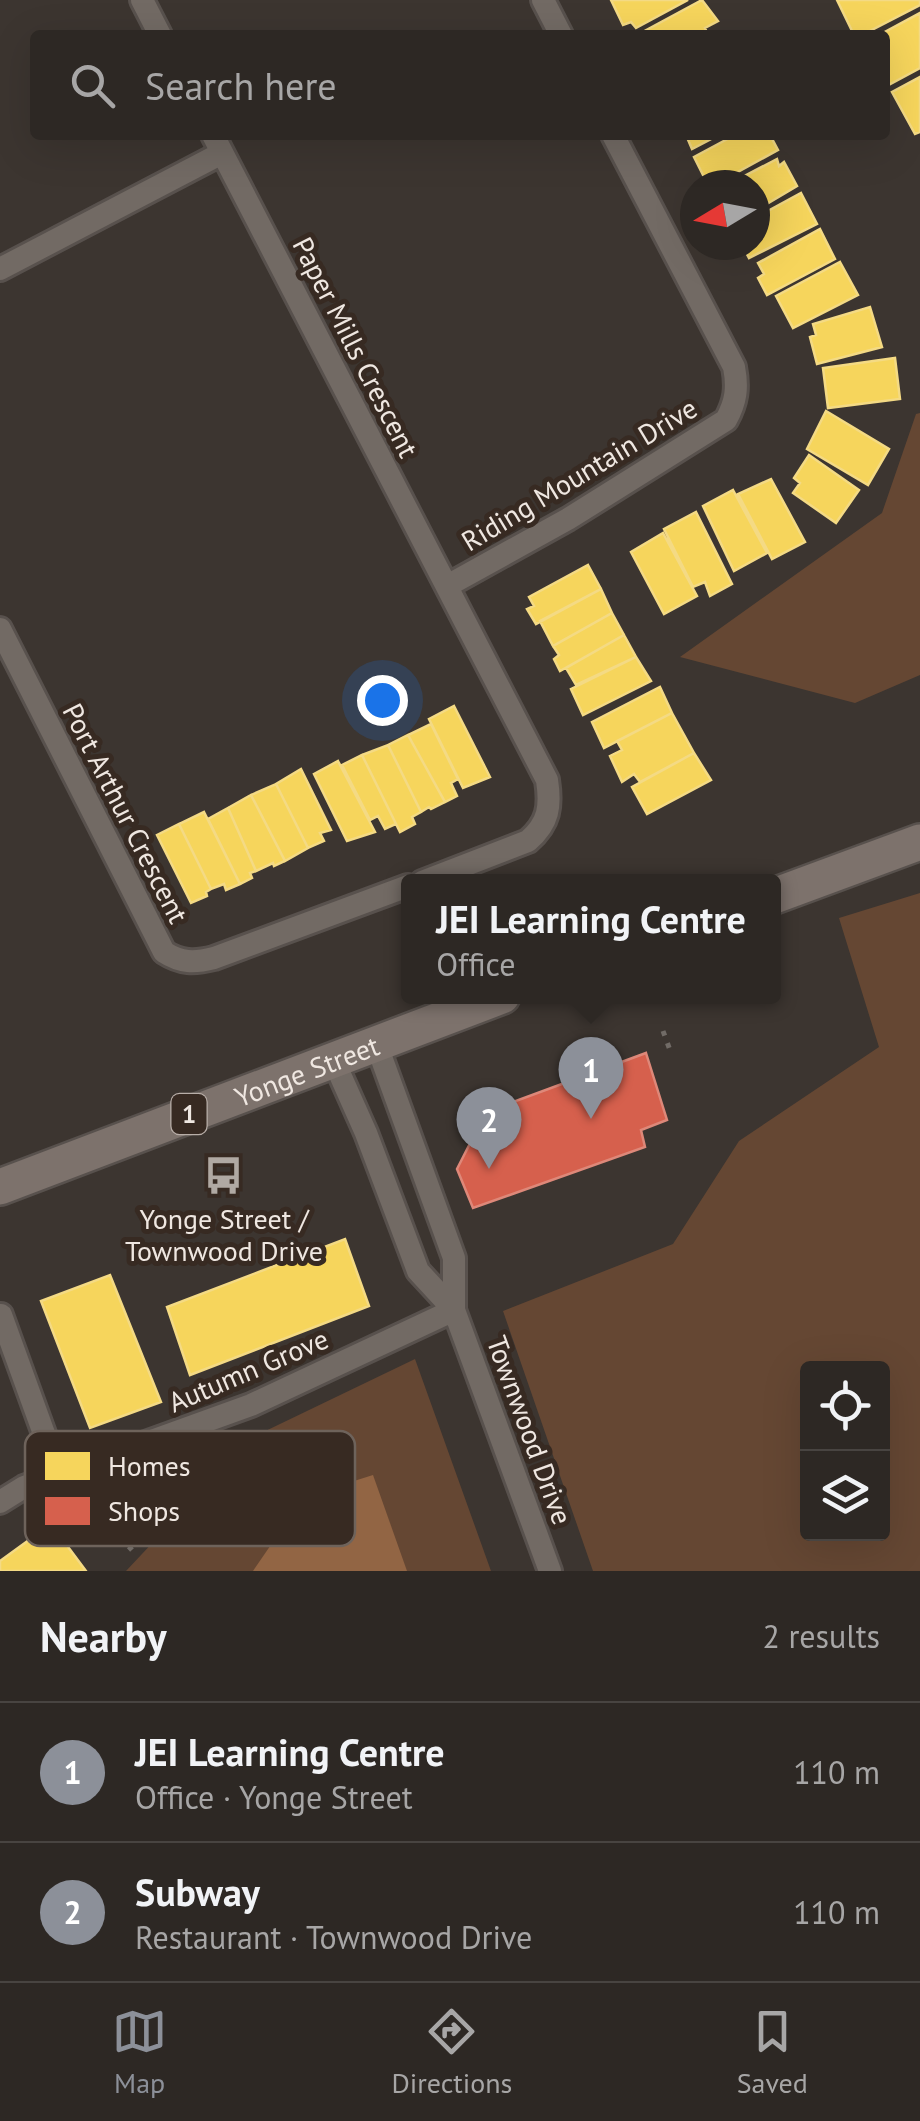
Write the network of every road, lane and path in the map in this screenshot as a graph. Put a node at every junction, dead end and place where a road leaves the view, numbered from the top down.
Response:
1 (142, 0) edge
2 (542, 0) edge
3 (157, 30) edge
4 (558, 30) edge
5 (616, 140) edge
6 (218, 144) edge
7 (0, 269) edge
8 (446, 586) junction
9 (0, 629) edge
10 (920, 842) edge
11 (442, 874) edge
12 (401, 889) edge
13 (781, 893) edge
14 (481, 1004) edge
15 (663, 1031) dead end
16 (376, 1043) junction
17 (672, 1053) dead end
18 (334, 1060) junction
19 (0, 1186) edge
20 (454, 1310) junction
21 (1, 1315) edge
22 (40, 1431) edge
23 (187, 1431) edge
24 (25, 1487) edge
25 (0, 1502) edge
26 (128, 1546) edge
27 (132, 1550) dead end
28 (550, 1571) edge

1 - 3 street
2 - 4 street
5 - 8 street, Riding Mountain Drive
6 - 7 street
6 - 8 street, Paper Mills Crescent
8 - 11 street
9 - 12 street, Port Arthur Crescent
10 - 13 main road
14 - 16 main road, Yonge Street / 1
15 - 17 path
16 - 18 main road, Yonge Street / 1
16 - 20 street, Townwood Drive
18 - 19 main road, Yonge Street / 1
18 - 20 street, Townwood Drive
20 - 23 street, Autumn Grove
20 - 28 street, Townwood Drive
21 - 22 street
24 - 25 street, Autumn Grove
26 - 27 path

